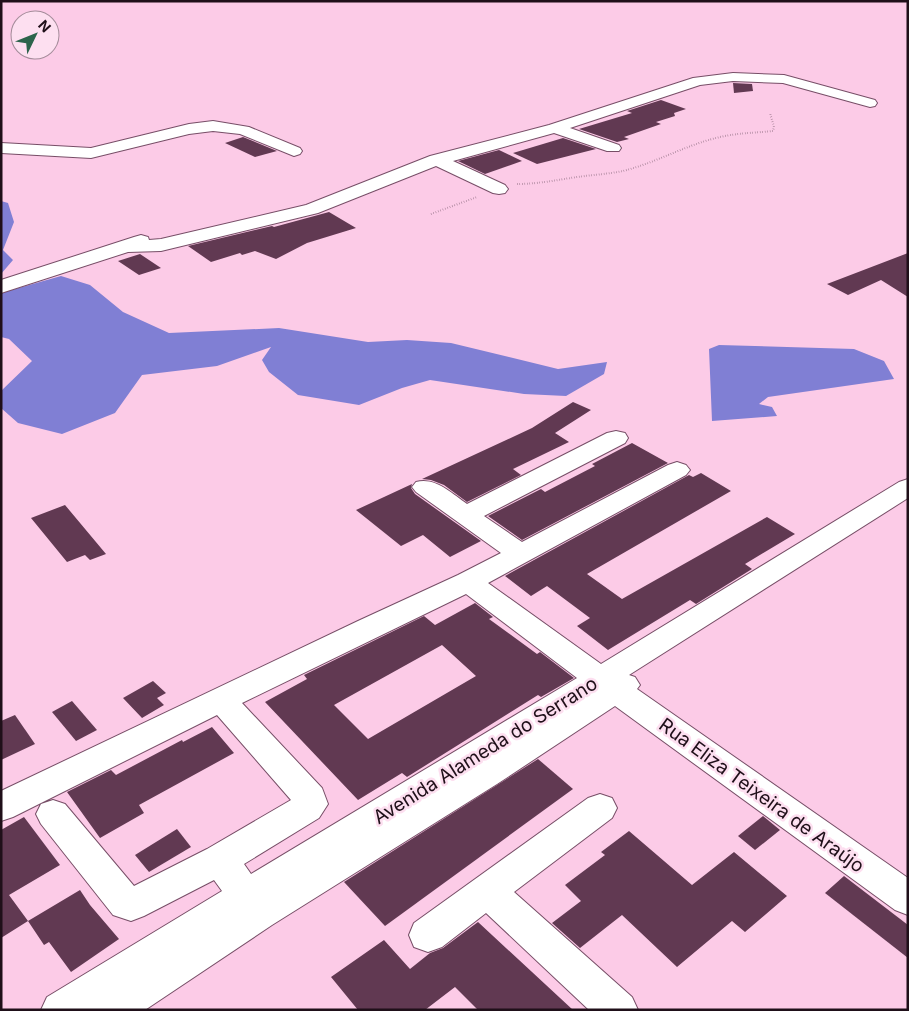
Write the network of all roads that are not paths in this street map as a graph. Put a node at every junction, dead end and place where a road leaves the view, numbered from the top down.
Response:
1 (720, 66) dead end
2 (870, 103) dead end
3 (555, 128) junction
4 (1, 148) edge
5 (613, 148) dead end
6 (294, 151) dead end
7 (436, 160) junction
8 (339, 182) dead end
9 (499, 189) road end
10 (282, 199) dead end
11 (125, 246) junction
12 (1, 286) edge
13 (616, 438) dead end
14 (677, 470) dead end
15 (908, 486) edge
16 (425, 487) dead end
17 (908, 505) edge
18 (465, 515) junction
19 (521, 554) junction
20 (468, 582) junction
21 (608, 684) junction
22 (231, 711) dead end
23 (1, 807) edge
24 (600, 808) dead end
25 (53, 814) dead end
26 (220, 860) junction
27 (489, 892) junction
28 (908, 899) edge
29 (253, 905) junction
30 (428, 935) dead end
31 (61, 1010) edge
32 (111, 1010) edge
33 (618, 1010) edge

1 - 8 street
2 - 3 street
3 - 5 street
3 - 7 street
4 - 6 street
7 - 9 street
7 - 11 street
10 - 11 street
11 - 12 street
13 - 18 street
14 - 19 street
15 - 21 street, Avenida Alameda do Serrano
16 - 18 street
17 - 21 street, Avenida Alameda do Serrano
18 - 19 street
19 - 20 street
20 - 21 street, Rua Eliza Teixeira de Araújo
20 - 23 street
21 - 28 street, Rua Eliza Teixeira de Araújo
21 - 29 street, Avenida Alameda do Serrano
22 - 26 street
24 - 27 street
25 - 26 street
26 - 29 street
27 - 30 street
27 - 33 street
29 - 31 street, Avenida Alameda do Serrano
29 - 32 street, Avenida Alameda do Serrano

